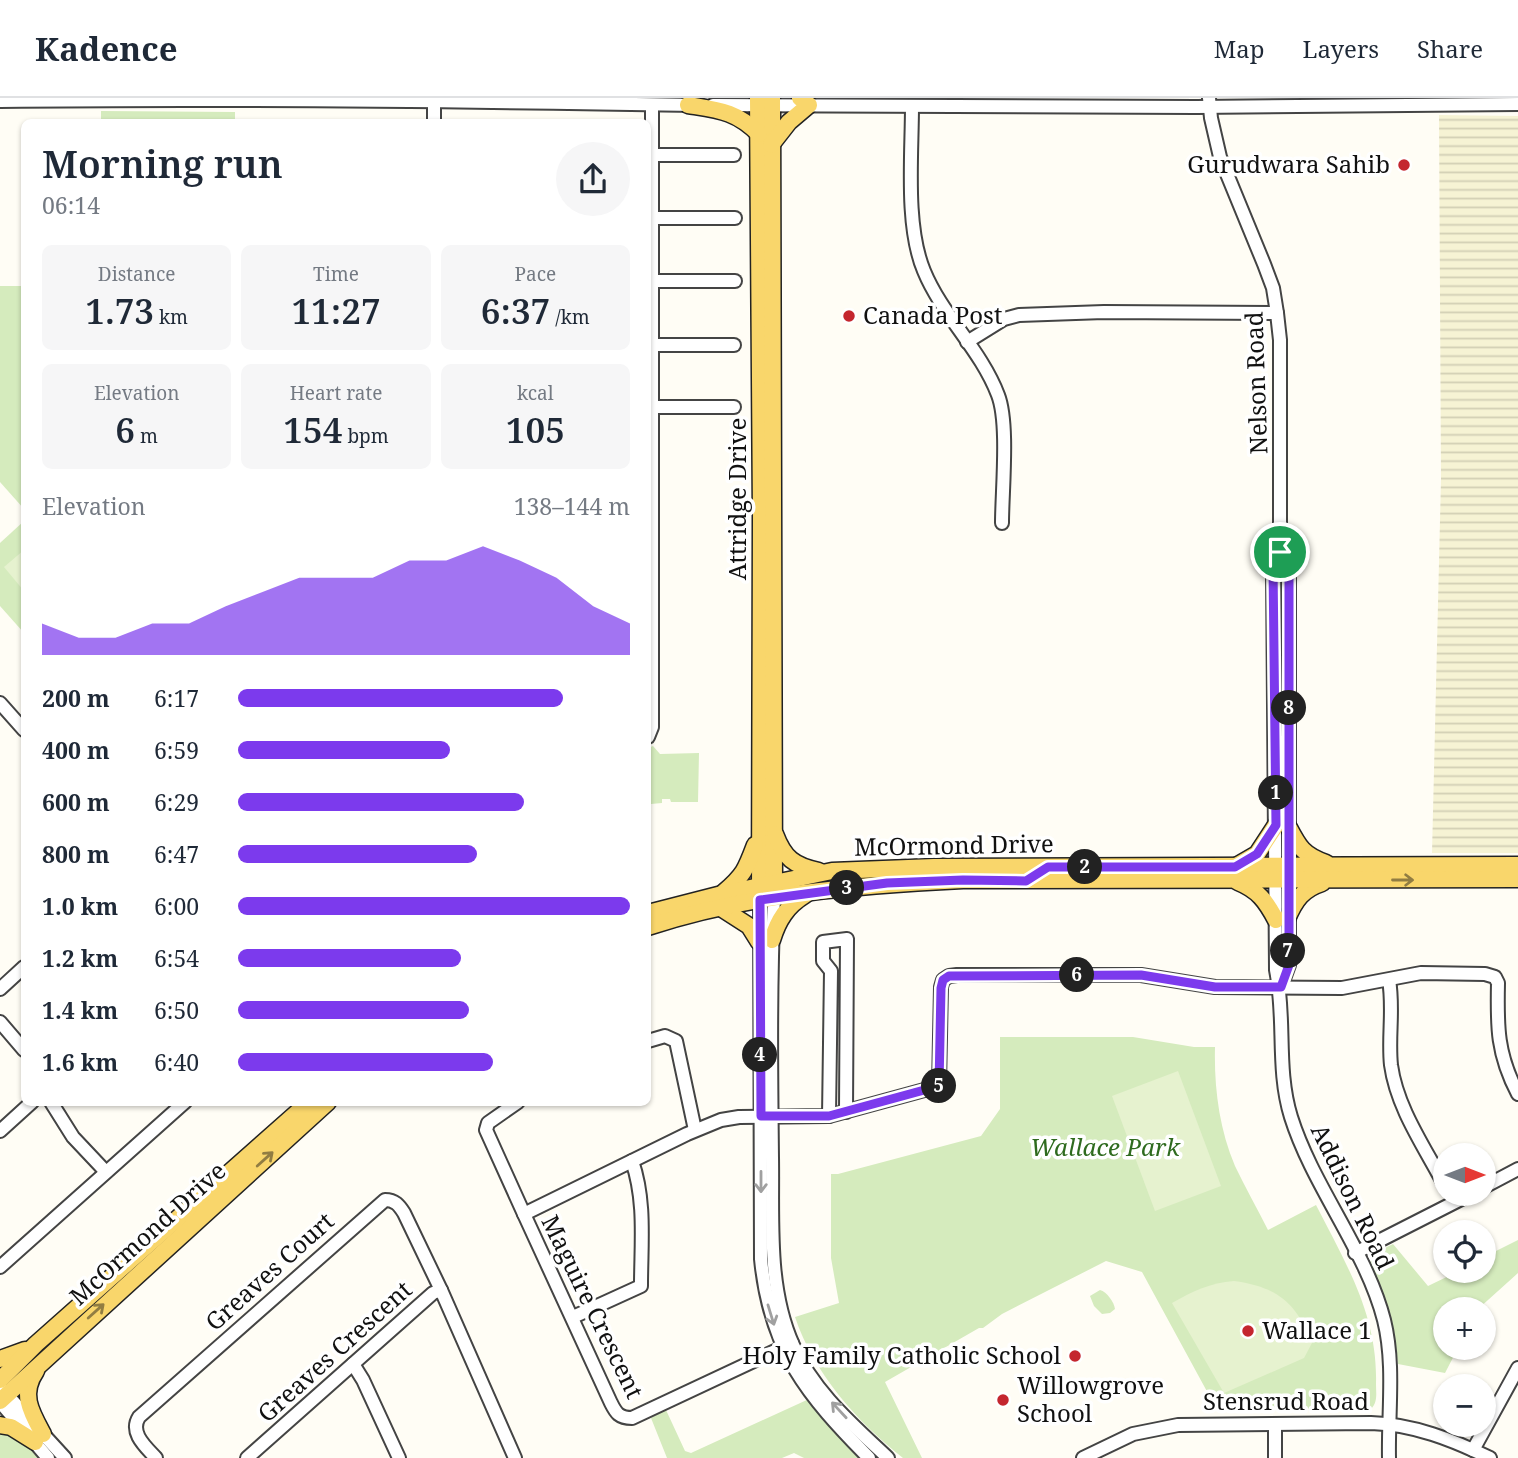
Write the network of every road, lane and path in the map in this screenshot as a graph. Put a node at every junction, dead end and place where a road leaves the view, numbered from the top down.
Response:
1 (382, 98) edge
2 (717, 98) edge
3 (19, 99) edge
4 (124, 99) edge
5 (225, 99) edge
6 (434, 99) edge
7 (0, 100) edge
8 (765, 102) edge
9 (804, 102) edge
10 (1210, 102) edge
11 (1518, 104) edge
12 (652, 105) junction
13 (688, 105) junction
14 (912, 106) junction
15 (434, 119) edge
16 (765, 139) junction
17 (651, 155) junction
18 (734, 155) dead end
19 (651, 218) joint
20 (735, 218) dead end
21 (651, 281) edge
22 (735, 281) dead end
23 (1277, 313) junction
24 (651, 338) edge
25 (967, 342) junction
26 (734, 345) dead end
27 (651, 372) edge
28 (652, 407) junction
29 (734, 407) dead end
30 (651, 446) edge
31 (1002, 523) dead end
32 (651, 654) edge
33 (0, 703) edge
34 (651, 724) edge
35 (21, 727) edge
36 (1282, 825) junction
37 (767, 832) junction
38 (1518, 865) edge
39 (1048, 867) junction
40 (832, 871) junction
41 (1281, 873) junction
42 (1335, 873) junction
43 (1235, 874) junction
44 (1518, 879) edge
45 (1026, 881) junction
46 (767, 892) junction
47 (810, 892) junction
48 (721, 901) junction
49 (651, 913) edge
50 (1282, 919) junction
51 (651, 926) edge
52 (766, 941) junction
53 (21, 970) edge
54 (1389, 979) junction
55 (1281, 987) junction
56 (0, 989) edge
57 (0, 1022) edge
58 (651, 1040) edge
59 (21, 1046) edge
60 (1518, 1094) edge
61 (28, 1106) edge
62 (54, 1106) edge
63 (180, 1106) edge
64 (305, 1106) edge
65 (323, 1106) edge
66 (512, 1106) edge
67 (846, 1112) junction
68 (766, 1116) junction
69 (829, 1116) junction
70 (695, 1130) junction
71 (0, 1131) edge
72 (632, 1161) junction
73 (1433, 1163) edge
74 (1518, 1169) edge
75 (106, 1172) junction
76 (1496, 1181) edge
77 (1437, 1206) edge
78 (524, 1214) junction
79 (1355, 1253) junction
80 (0, 1266) edge
81 (441, 1290) junction
82 (573, 1317) junction
83 (787, 1345) junction
84 (41, 1350) junction
85 (0, 1359) edge
86 (353, 1364) junction
87 (1518, 1368) edge
88 (1, 1393) edge
89 (1275, 1424) junction
90 (1389, 1424) junction
91 (0, 1425) edge
92 (39, 1438) junction
93 (1473, 1450) junction
94 (48, 1458) edge
95 (65, 1458) edge
96 (156, 1458) edge
97 (247, 1458) edge
98 (399, 1458) edge
99 (515, 1458) edge
100 (869, 1458) edge
101 (888, 1458) edge
102 (1083, 1458) edge
103 (1275, 1458) edge
104 (1389, 1458) edge
105 (1490, 1458) edge

1 - 5 street
1 - 6 street
2 - 13 main road
3 - 4 street
3 - 7 street
4 - 5 street
6 - 12 street
6 - 15 street
8 - 9 street
8 - 13 street
8 - 16 main road, Attridge Drive
9 - 14 street
9 - 16 main road
10 - 11 street
10 - 14 street
10 - 23 street, Nelson Road
12 - 13 street
12 - 17 street
13 - 16 main road
14 - 25 street
16 - 37 main road, Attridge Drive
17 - 18 street
17 - 19 street
19 - 20 street
21 - 22 street
23 - 25 street
23 - 36 street, Nelson Road
24 - 26 street
25 - 31 street
27 - 28 street
28 - 29 street
28 - 30 street
32 - 34 street
33 - 35 street
36 - 41 street, Nelson Road
36 - 42 main road
36 - 43 main road
37 - 40 main road
37 - 46 main road, Attridge Drive
37 - 48 main road
38 - 42 main road, McOrmond Drive
39 - 40 main road, McOrmond Drive
39 - 43 main road, McOrmond Drive
39 - 45 main road
40 - 46 main road, McOrmond Drive
41 - 42 main road, McOrmond Drive
41 - 43 main road, McOrmond Drive
41 - 50 street, Addison Road
42 -> 44 main road, McOrmond Drive
42 - 50 main road
43 - 45 main road, McOrmond Drive
43 - 50 main road
45 - 47 main road, McOrmond Drive
46 - 47 main road, McOrmond Drive
46 - 48 main road, McOrmond Drive
46 - 52 street
47 - 52 main road
48 - 49 main road, McOrmond Drive
48 - 51 main road, McOrmond Drive
48 - 52 main road
50 - 55 street, Addison Road
52 - 68 street
53 - 56 street
54 - 55 street
54 - 60 street
54 - 73 street
55 - 67 street, Maguire Crescent
55 - 79 street, Addison Road
57 - 59 street
58 - 70 street
61 - 71 street
62 - 75 street
63 - 75 street
64 - 84 main road, McOrmond Drive
84 -> 65 main road, McOrmond Drive
66 - 78 street
67 - 69 street, Maguire Crescent
67 - 69 street
68 - 69 street, Maguire Crescent
68 - 70 street, Maguire Crescent
68 - 83 street
70 - 72 street, Maguire Crescent
72 - 78 street, Maguire Crescent
72 - 82 street
74 - 76 street
75 - 80 street
77 - 79 street
78 - 82 street, Maguire Crescent
79 - 90 street, Addison Road
81 - 86 street, Greaves Crescent
81 - 96 street, Greaves Court
81 - 99 street, Greaves Crescent
82 - 83 street, Maguire Crescent
83 - 100 street
101 -> 83 street
84 - 85 main road
84 - 88 main road, McOrmond Drive
84 - 92 main road
86 - 97 street, Greaves Crescent
86 - 98 street
87 - 93 street
88 - 92 street
89 - 90 street, Stensrud Road
89 - 102 street, Stensrud Road
89 - 103 street
90 - 93 street, Stensrud Road
90 - 104 street, Addison Road
91 - 92 main road
92 - 94 street
92 - 95 street
93 - 105 street, Stensrud Road

